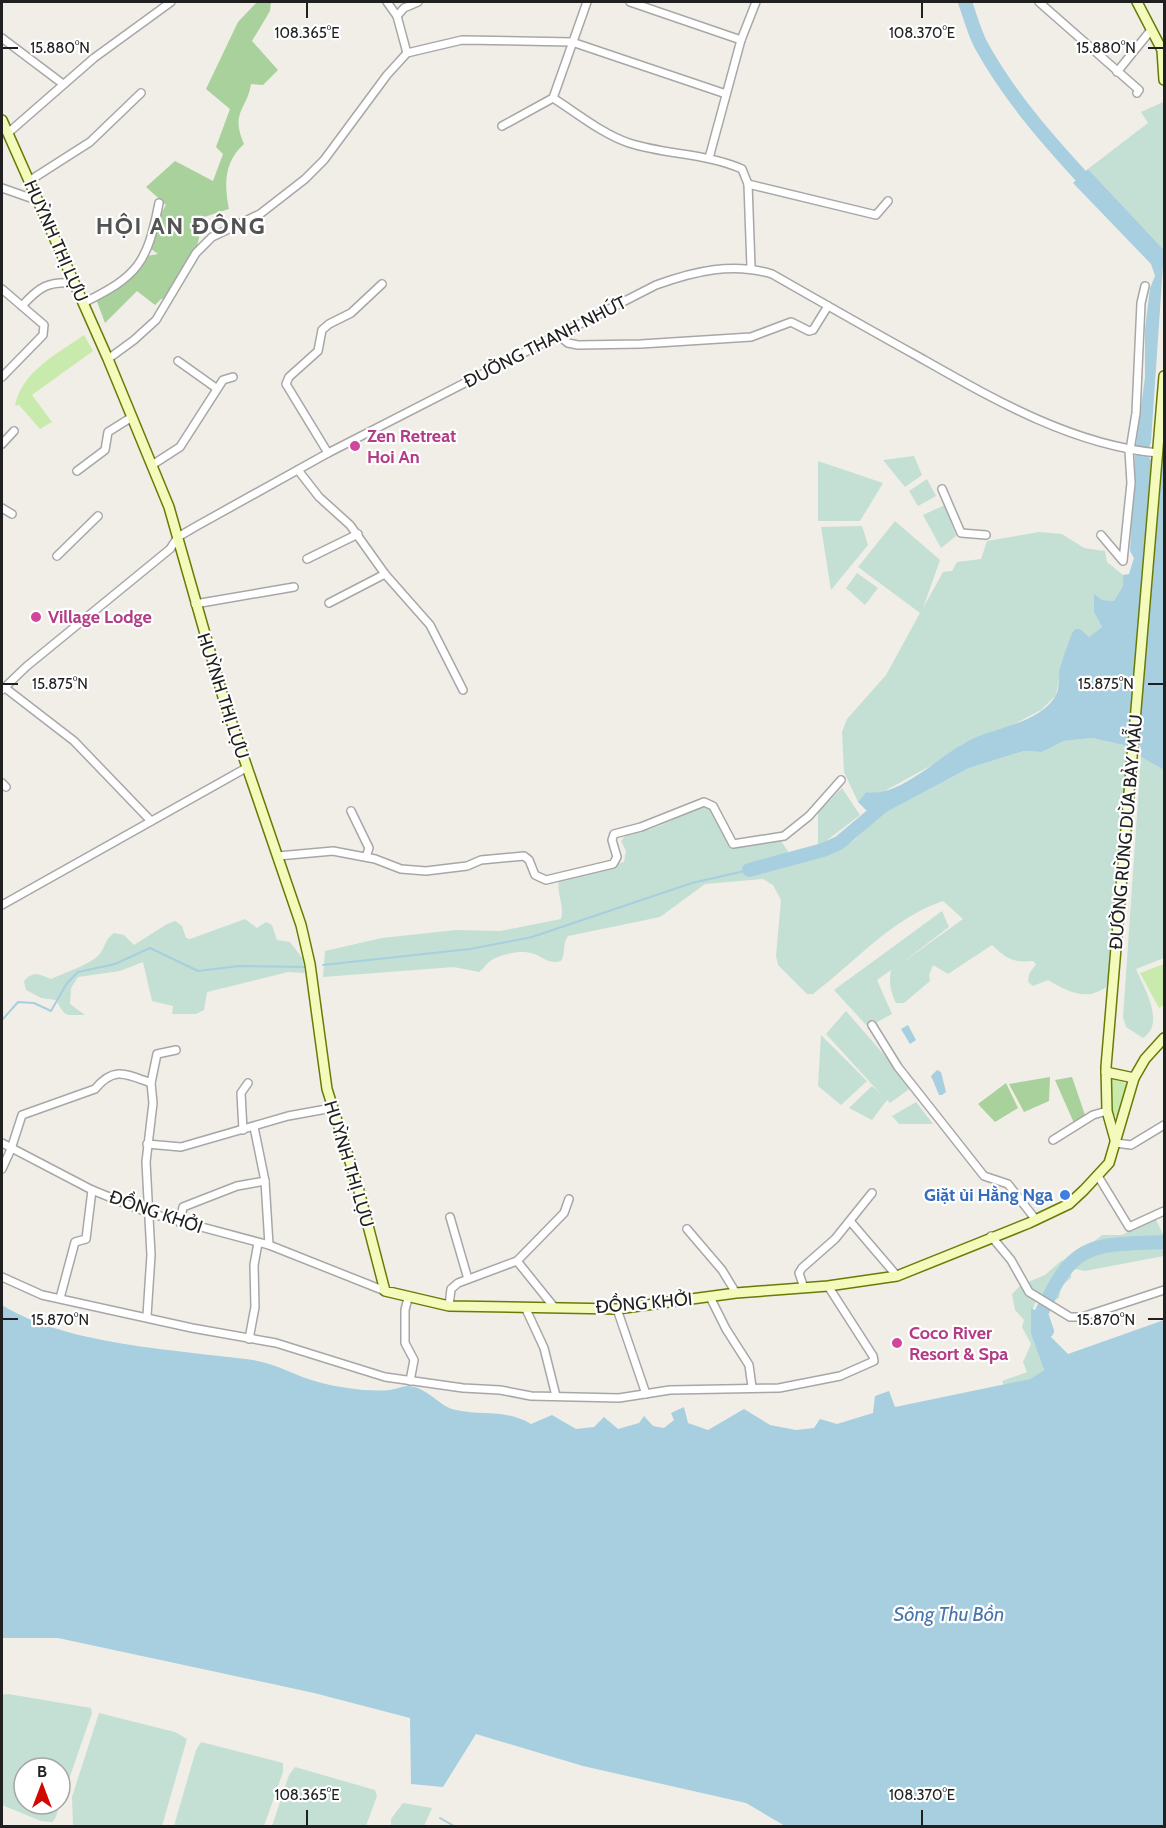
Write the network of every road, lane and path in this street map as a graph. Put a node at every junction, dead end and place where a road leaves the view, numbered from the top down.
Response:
1 (171, 2) edge
2 (387, 2) edge
3 (418, 2) edge
4 (587, 2) edge
5 (630, 2) edge
6 (756, 2) edge
7 (1039, 2) edge
8 (1137, 2) edge
9 (398, 16) junction
10 (1151, 30) junction
11 (2, 38) edge
12 (741, 40) junction
13 (572, 42) junction
14 (407, 53) junction
15 (1117, 72) junction
16 (1164, 80) edge
17 (63, 84) junction
18 (141, 93) dead end
19 (1137, 93) dead end
20 (726, 94) junction
21 (553, 98) junction
22 (2, 120) edge
23 (502, 126) dead end
24 (8, 133) junction
25 (709, 158) junction
26 (29, 181) junction
27 (748, 184) junction
28 (2, 188) edge
29 (39, 201) junction
30 (888, 201) dead end
31 (159, 203) dead end
32 (751, 267) junction
33 (74, 283) junction
34 (382, 284) dead end
35 (1145, 286) dead end
36 (2, 289) edge
37 (82, 303) junction
38 (22, 306) junction
39 (828, 306) junction
40 (558, 335) junction
41 (108, 359) junction
42 (178, 361) dead end
43 (1164, 376) edge
44 (2, 377) edge
45 (233, 377) dead end
46 (216, 388) junction
47 (132, 417) junction
48 (14, 431) dead end
49 (2, 444) edge
50 (1131, 450) junction
51 (328, 453) junction
52 (1156, 453) junction
53 (152, 465) junction
54 (298, 470) junction
55 (77, 471) dead end
56 (942, 489) dead end
57 (2, 507) edge
58 (12, 514) dead end
59 (98, 516) dead end
60 (358, 534) junction
61 (1101, 535) dead end
62 (986, 536) dead end
63 (178, 537) junction
64 (57, 556) dead end
65 (306, 558) dead end
66 (385, 574) junction
67 (294, 587) dead end
68 (329, 603) dead end
69 (195, 604) junction
70 (3, 689) edge
71 (463, 690) dead end
72 (246, 768) junction
73 (841, 780) dead end
74 (351, 811) dead end
75 (152, 821) junction
76 (278, 856) junction
77 (366, 857) junction
78 (2, 905) edge
79 (872, 1025) dead end
80 (1164, 1038) edge
81 (176, 1050) dead end
82 (1106, 1072) junction
83 (1134, 1078) junction
84 (151, 1083) junction
85 (248, 1083) dead end
86 (332, 1108) junction
87 (1107, 1110) junction
88 (1164, 1125) edge
89 (254, 1127) junction
90 (243, 1130) junction
91 (1053, 1140) dead end
92 (2, 1143) edge
93 (1116, 1143) junction
94 (147, 1144) junction
95 (11, 1149) junction
96 (2, 1168) edge
97 (1098, 1176) junction
98 (265, 1180) junction
99 (92, 1190) junction
100 (872, 1193) dead end
101 (569, 1199) dead end
102 (1164, 1211) edge
103 (148, 1213) junction
104 (450, 1217) dead end
105 (1036, 1220) junction
106 (850, 1221) junction
107 (180, 1223) junction
108 (687, 1229) dead end
109 (991, 1236) junction
110 (258, 1243) junction
111 (269, 1245) junction
112 (517, 1261) junction
113 (897, 1275) junction
114 (2, 1277) edge
115 (468, 1279) junction
116 (828, 1286) junction
117 (804, 1288) junction
118 (1164, 1290) edge
119 (385, 1291) junction
120 (736, 1293) junction
121 (710, 1297) junction
122 (60, 1298) junction
123 (408, 1298) junction
124 (449, 1306) junction
125 (525, 1307) junction
126 (554, 1307) junction
127 (617, 1309) junction
128 (147, 1316) junction
129 (249, 1339) junction
130 (410, 1381) junction
131 (752, 1387) junction
132 (646, 1394) junction
133 (556, 1396) junction

1 - 17 street
2 - 9 street
3 - 9 street
4 - 13 street
5 - 12 street
6 - 12 street
7 - 15 street
8 - 10 street
9 - 14 street
10 - 15 street
10 - 16 street
11 - 17 street
12 - 20 street
13 - 14 street
13 - 20 street
13 - 21 street
14 - 41 street
15 - 19 street
17 - 24 street
18 - 26 street
20 - 25 street
21 - 23 street
21 - 25 street
22 - 24 street, HUỲNH THỊ LỰU
24 - 26 street, HUỲNH THỊ LỰU
25 - 27 street
26 - 29 street, HUỲNH THỊ LỰU
27 - 30 street
27 - 32 street
28 - 29 street
29 - 33 street, HUỲNH THỊ LỰU
31 - 37 street
32 - 39 street, ĐƯỜNG THANH NHỨT
32 - 40 street, ĐƯỜNG THANH NHỨT
33 - 37 street, HUỲNH THỊ LỰU
33 - 38 street
34 - 51 street
35 - 50 street
36 - 38 street
37 - 41 street, HUỲNH THỊ LỰU
38 - 44 street
39 - 40 street
39 - 50 street, ĐƯỜNG THANH NHỨT
40 - 51 street, ĐƯỜNG THANH NHỨT
41 - 47 street, HUỲNH THỊ LỰU
42 - 46 street
43 - 52 street, ĐƯỜNG RỪNG DỪA BẢY MẪU
45 - 46 street
46 - 53 street
47 - 53 street, HUỲNH THỊ LỰU
47 - 55 street
48 - 49 street
50 - 52 street, ĐƯỜNG THANH NHỨT
50 - 61 street
51 - 54 street, ĐƯỜNG THANH NHỨT
52 - 82 street, ĐƯỜNG RỪNG DỪA BẢY MẪU
53 - 63 street, HUỲNH THỊ LỰU
54 - 60 street
54 - 63 street, ĐƯỜNG THANH NHỨT
56 - 62 street
57 - 58 street
59 - 64 street
60 - 65 street
60 - 66 street
63 - 69 street, HUỲNH THỊ LỰU
63 - 70 street, ĐƯỜNG THANH NHỨT
66 - 68 street
66 - 71 street
67 - 69 street
69 - 72 street, HUỲNH THỊ LỰU
70 - 75 street
72 - 75 street
72 - 76 street, HUỲNH THỊ LỰU
73 - 77 street
74 - 77 street
75 - 78 street
76 - 77 street
76 - 86 street, HUỲNH THỊ LỰU
79 - 105 street
80 - 83 street, ĐỒNG KHỞI
81 - 84 street
82 - 83 street
82 - 87 street, ĐƯỜNG RỪNG DỪA BẢY MẪU
83 - 93 street, ĐỒNG KHỞI
84 - 94 street
84 - 95 street
85 - 90 street
86 - 89 street
86 - 119 street, HUỲNH THỊ LỰU
87 - 91 street
87 - 93 street, ĐƯỜNG RỪNG DỪA BẢY MẪU
88 - 93 street
89 - 90 street
89 - 98 street
90 - 94 street
92 - 95 street, ĐỒNG KHỞI
93 - 97 street, ĐỒNG KHỞI
94 - 103 street
95 - 96 street
95 - 99 street, ĐỒNG KHỞI
97 - 102 street
97 - 105 street, ĐỒNG KHỞI
98 - 107 street
98 - 111 street
99 - 103 street, ĐỒNG KHỞI
99 - 122 street
100 - 106 street
101 - 112 street
103 - 107 street, ĐỒNG KHỞI
103 - 128 street
104 - 115 street
105 - 109 street, ĐỒNG KHỞI
106 - 113 street
106 - 117 street
107 - 110 street, ĐỒNG KHỞI
108 - 120 street
109 - 113 street, ĐỒNG KHỞI
109 - 118 street
110 - 111 street, ĐỒNG KHỞI
110 - 129 street
111 - 119 street, ĐỒNG KHỞI
112 - 115 street
112 - 126 street
113 - 116 street, ĐỒNG KHỞI
114 - 122 street
115 - 124 street
116 - 117 street, ĐỒNG KHỞI
116 - 131 street
117 - 120 street, ĐỒNG KHỞI
119 - 123 street, ĐỒNG KHỞI
120 - 121 street, ĐỒNG KHỞI
121 - 127 street, ĐỒNG KHỞI
121 - 131 street
122 - 128 street
123 - 124 street, ĐỒNG KHỞI
123 - 130 street
124 - 125 street, ĐỒNG KHỞI
125 - 126 street, ĐỒNG KHỞI
125 - 133 street
126 - 127 street, ĐỒNG KHỞI
127 - 132 street
128 - 129 street
129 - 130 street
130 - 133 street
131 - 132 street
132 - 133 street

